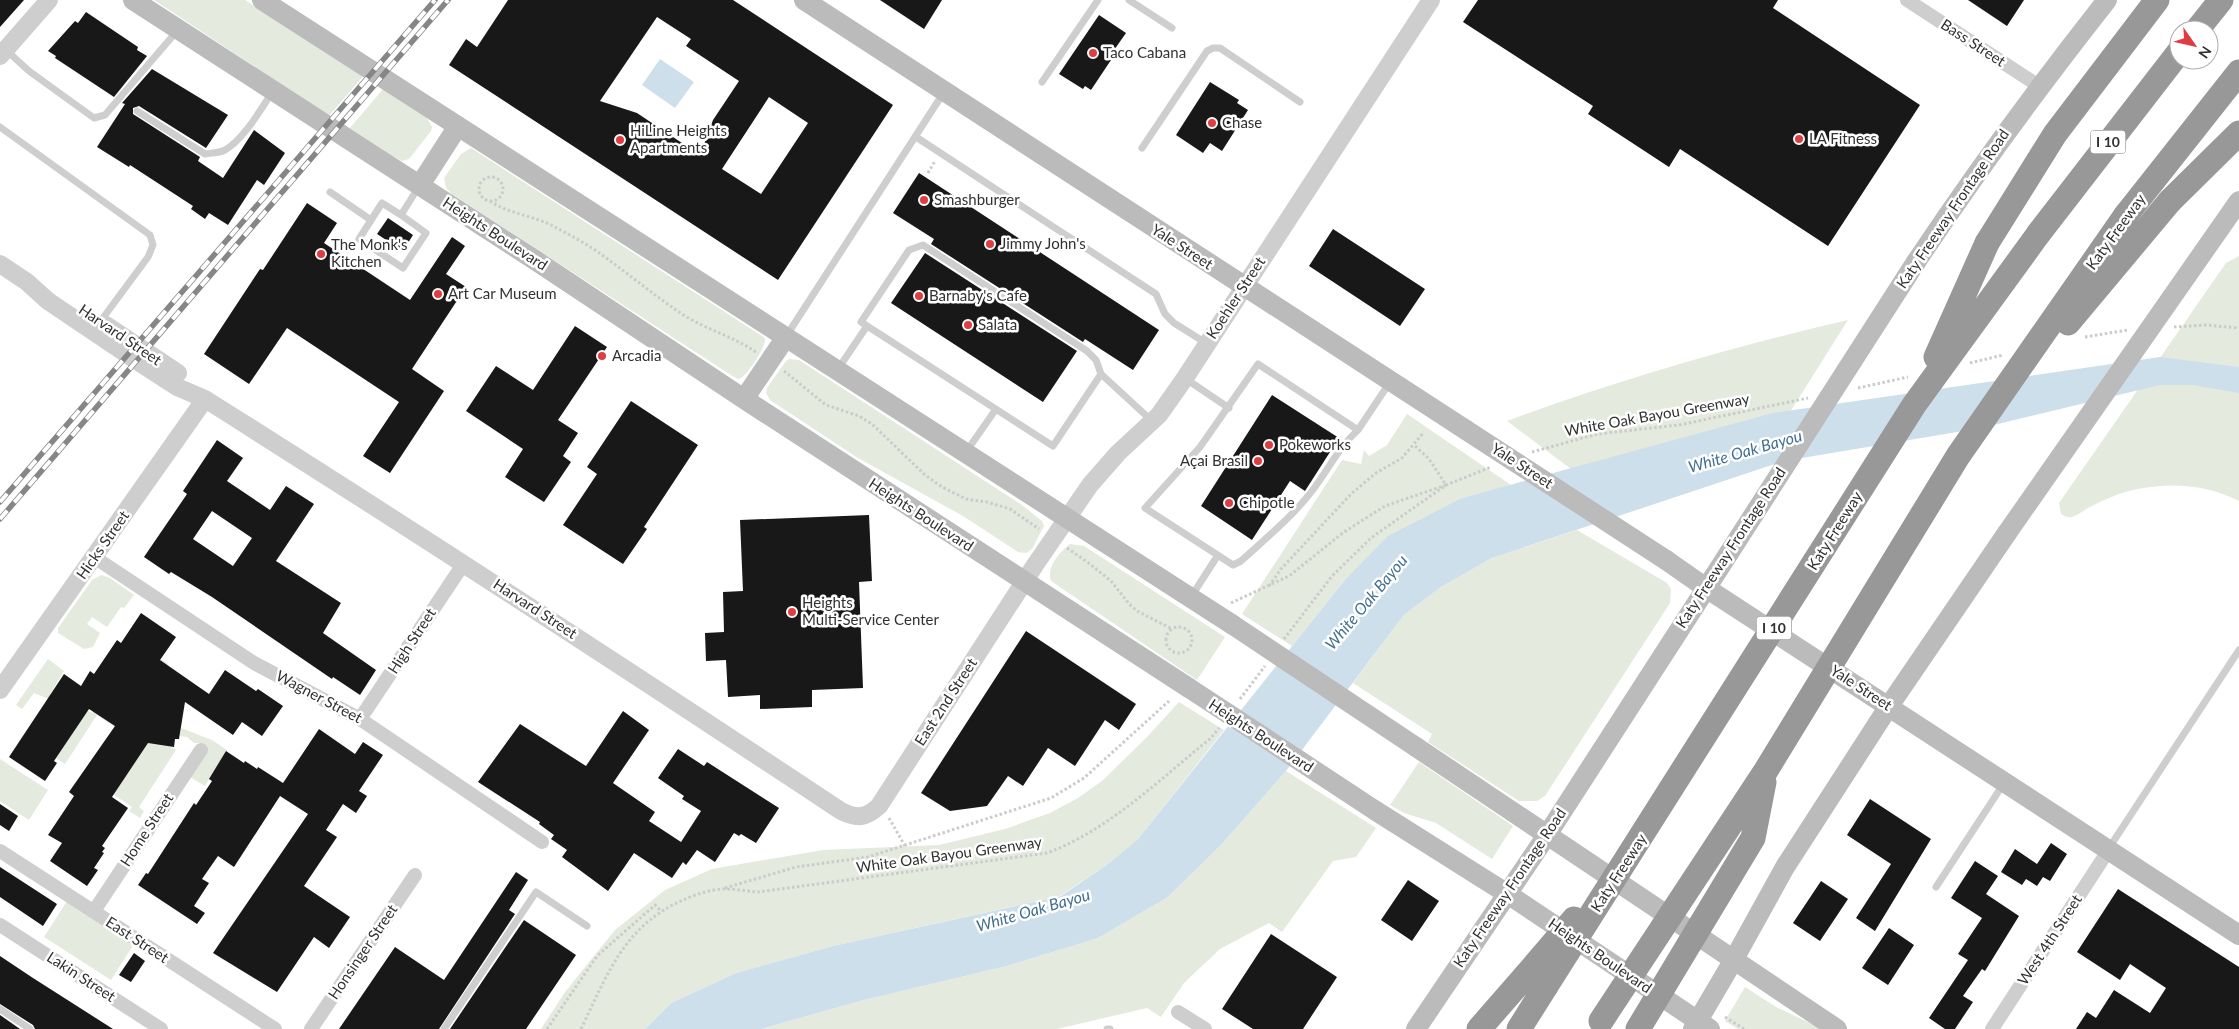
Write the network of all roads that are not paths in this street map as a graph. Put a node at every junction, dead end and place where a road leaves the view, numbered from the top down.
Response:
1 (49, 0) edge
2 (133, 0) edge
3 (262, 0) edge
4 (804, 0) edge
5 (1098, 0) edge
6 (1129, 0) edge
7 (1431, 0) edge
8 (1907, 0) edge
9 (2107, 0) edge
10 (2157, 0) edge
11 (2221, 0) edge
12 (2204, 20) edge
13 (1172, 28) dead end
14 (178, 29) junction
15 (3, 53) edge
16 (2169, 65) edge
17 (2239, 72) edge
18 (1042, 82) dead end
19 (2039, 86) junction
20 (273, 91) junction
21 (944, 92) junction
22 (1300, 102) dead end
23 (137, 111) dead end
24 (458, 126) junction
25 (0, 127) edge
26 (2239, 133) edge
27 (916, 137) junction
28 (1142, 148) dead end
29 (420, 185) junction
30 (330, 192) dead end
31 (2239, 201) edge
32 (401, 216) junction
33 (371, 220) junction
34 (0, 264) edge
35 (27, 282) junction
36 (1243, 287) junction
37 (100, 322) junction
38 (867, 326) junction
39 (786, 336) junction
40 (1207, 344) junction
41 (837, 370) junction
42 (1101, 374) junction
43 (1185, 378) junction
44 (1390, 381) junction
45 (205, 399) junction
46 (744, 399) junction
47 (1914, 405) junction
48 (1229, 408) junction
49 (996, 409) junction
50 (1152, 421) junction
51 (1358, 430) junction
52 (966, 452) junction
53 (1958, 456) junction
54 (1067, 518) junction
55 (1218, 555) junction
56 (94, 557) junction
57 (464, 563) junction
58 (1024, 582) junction
59 (1706, 588) junction
60 (1191, 597) junction
61 (2239, 650) edge
62 (0, 690) edge
63 (1889, 706) junction
64 (360, 719) junction
65 (201, 750) dead end
66 (1765, 772) junction
67 (2005, 782) junction
68 (862, 816) joint
69 (1547, 836) junction
70 (542, 842) dead end
71 (0, 850) edge
72 (2108, 850) junction
73 (415, 875) dead end
74 (1936, 887) dead end
75 (1506, 893) junction
76 (94, 911) junction
77 (0, 925) edge
78 (586, 926) dead end
79 (2239, 935) edge
80 (1734, 962) junction
81 (1537, 980) junction
82 (0, 1009) edge
83 (1178, 1012) dead end
84 (1706, 1024) edge
85 (1598, 1025) edge
86 (30, 1029) edge
87 (161, 1029) edge
88 (275, 1029) edge
89 (310, 1029) edge
90 (444, 1029) edge
91 (1204, 1029) edge
92 (1416, 1029) edge
93 (1479, 1029) edge
94 (1518, 1029) edge
95 (1638, 1029) edge
96 (1837, 1029) edge
97 (1992, 1029) edge

1 - 15 street
2 - 14 main road, Heights Boulevard
3 - 24 main road
4 - 21 main road, Yale Street
5 - 18 lane
6 - 13 lane
7 - 36 street, Koehler Street
8 - 19 street, Bass Street
9 - 19 main road, Katy Freeway Frontage Road
10 - 47 highway, bridge
11 - 12 highway
14 - 15 lane
14 - 20 main road, Heights Boulevard
16 - 47 highway, Katy Freeway / I 10, bridge
17 - 53 highway, Katy Freeway, bridge
19 - 59 main road, Katy Freeway Frontage Road, bridge
20 - 23 lane
20 - 29 main road, Heights Boulevard
21 - 27 lane
21 - 36 main road, Yale Street
22 - 28 lane
24 - 29 main road
24 - 39 main road
25 - 37 lane
26 - 53 highway, bridge
27 - 39 lane
27 - 40 lane
29 - 32 lane
29 - 46 main road, Heights Boulevard
30 - 33 lane
31 - 63 main road, bridge
32 - 33 lane
32 - 33 lane
34 - 35 street, Harvard Street
35 - 37 street, Harvard Street
35 - 45 street, Harvard Street
36 - 40 street, Koehler Street
36 - 44 main road, Yale Street
37 - 45 street, Harvard Street
38 - 41 lane
38 - 42 lane
38 - 49 lane
39 - 41 main road
39 - 46 main road
40 - 43 street, Koehler Street
41 - 52 main road
42 - 49 lane
42 - 50 lane
43 - 48 lane
43 - 50 street, Koehler Street
44 - 51 lane
44 - 59 main road, Yale Street, bridge
45 - 56 street, Hicks Street
45 - 57 street, Harvard Street
46 - 58 main road, Heights Boulevard
47 - 81 highway, Katy Freeway / I 10, bridge
48 - 51 lane
48 - 55 lane
49 - 52 lane
50 - 54 street, Koehler Street
51 - 55 lane
52 - 54 main road
53 - 66 highway, Katy Freeway, bridge
54 - 58 street, Koehler Street
54 - 60 main road
55 - 60 lane
56 - 62 street, Hicks Street
56 - 64 street, Wagner Street
57 - 64 street, High Street
57 - 68 street, Harvard Street
58 - 68 street, East 2nd Street
58 - 75 main road, Heights Boulevard, bridge
59 - 63 main road, Yale Street
59 - 69 main road, Katy Freeway Frontage Road
60 - 69 main road, bridge
61 - 72 lane
63 - 67 main road, Yale Street
63 - 80 main road
64 - 70 street, Wagner Street
65 - 76 street, Home Street
66 - 85 highway, Katy Freeway, bridge
66 - 95 highway, bridge
67 - 72 main road, Yale Street
67 - 74 lane
69 - 75 main road, Katy Freeway Frontage Road
69 - 80 main road
71 - 76 street, East Street
72 - 79 main road, Yale Street
72 - 97 street, West 4th Street
73 - 89 street, Honsinger Street
75 - 84 main road, Heights Boulevard
75 - 92 main road, Katy Freeway Frontage Road
76 - 88 street, East Street
77 - 87 street, Lakin Street
78 - 90 lane
80 - 84 main road
80 - 96 main road
81 - 93 highway
81 - 94 highway
82 - 86 lane
83 - 91 street

